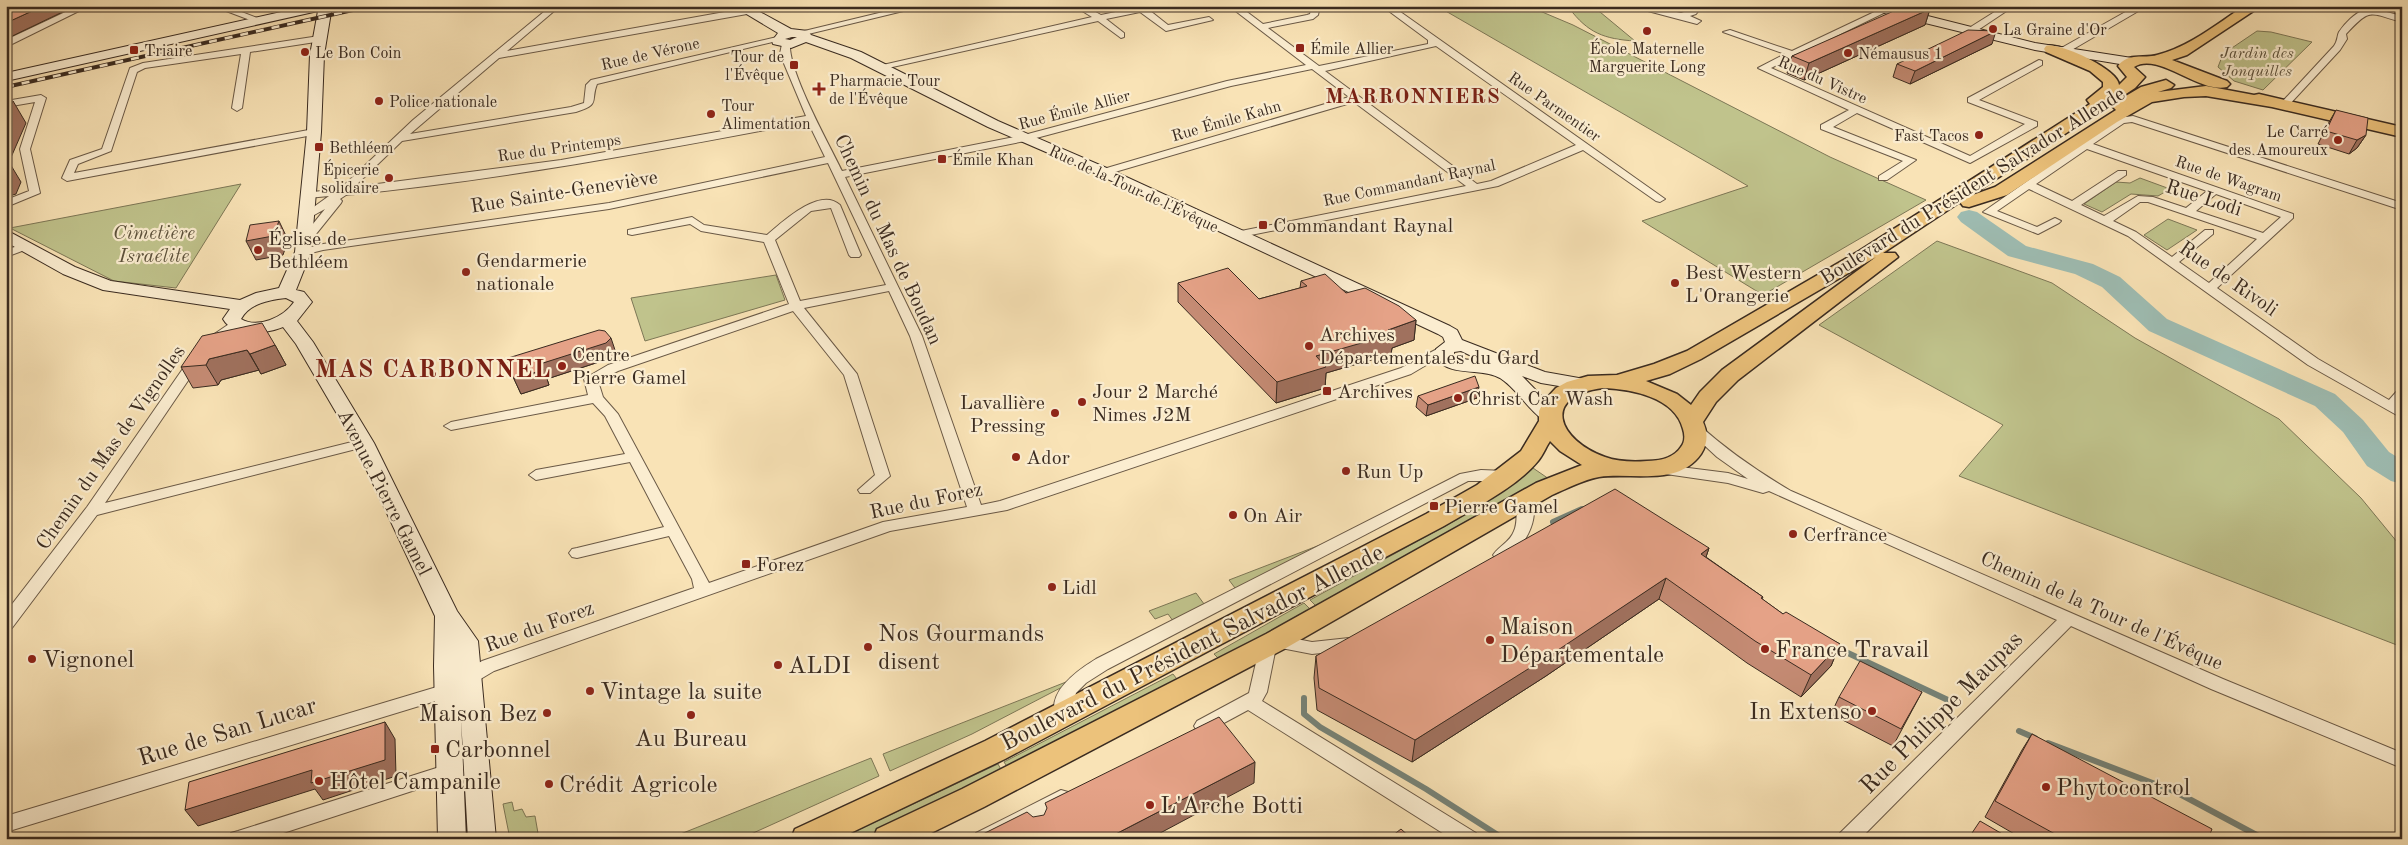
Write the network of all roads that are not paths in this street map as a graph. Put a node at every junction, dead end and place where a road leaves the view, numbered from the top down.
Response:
1 (85, 6) edge
2 (217, 6) edge
3 (306, 6) edge
4 (325, 6) edge
5 (556, 6) edge
6 (920, 6) edge
7 (1078, 6) edge
8 (1233, 6) edge
9 (1316, 6) edge
10 (1386, 6) edge
11 (1633, 6) edge
12 (1698, 6) edge
13 (1872, 6) edge
14 (2010, 6) edge
15 (2143, 6) edge
16 (2254, 6) edge
17 (2272, 6) edge
18 (2361, 6) edge
19 (743, 8) edge
20 (1140, 8) edge
21 (1891, 8) edge
22 (2373, 10) junction
23 (1682, 16) junction
24 (253, 18) junction
25 (1099, 18) junction
26 (2402, 19) edge
27 (1209, 20) dead end
28 (1697, 21) dead end
29 (1263, 28) junction
30 (1972, 30) junction
31 (1727, 32) dead end
32 (1121, 35) dead end
33 (319, 38) junction
34 (792, 38) junction
35 (1432, 39) junction
36 (6, 44) edge
37 (246, 50) junction
38 (2059, 50) junction
39 (1792, 54) junction
40 (495, 56) junction
41 (2201, 59) junction
42 (2155, 61) junction
43 (2039, 63) dead end
44 (878, 67) junction
45 (1317, 67) junction
46 (2132, 70) junction
47 (6, 75) edge
48 (2188, 76) junction
49 (2166, 85) junction
50 (1357, 98) junction
51 (2280, 103) junction
52 (6, 104) edge
53 (237, 108) dead end
54 (1855, 110) junction
55 (2091, 110) junction
56 (424, 117) junction
57 (812, 118) junction
58 (314, 132) junction
59 (2402, 132) edge
60 (432, 134) junction
61 (1025, 138) junction
62 (399, 139) junction
63 (1585, 145) junction
64 (2086, 145) junction
65 (383, 157) junction
66 (830, 159) junction
67 (1104, 172) junction
68 (2122, 173) dead end
69 (839, 175) junction
70 (1883, 178) dead end
71 (2029, 185) junction
72 (1476, 188) junction
73 (2214, 190) junction
74 (343, 192) junction
75 (308, 195) junction
76 (1660, 199) dead end
77 (1969, 202) junction
78 (6, 204) edge
79 (2074, 205) junction
80 (2402, 207) edge
81 (2189, 211) junction
82 (306, 216) junction
83 (2106, 220) junction
84 (2055, 221) dead end
85 (632, 232) dead end
86 (2209, 232) dead end
87 (6, 235) edge
88 (1236, 235) junction
89 (2266, 238) junction
90 (769, 239) junction
91 (26, 246) junction
92 (303, 247) junction
93 (6, 254) edge
94 (855, 255) dead end
95 (2172, 262) junction
96 (893, 287) junction
97 (2210, 289) junction
98 (286, 294) junction
99 (243, 306) junction
100 (796, 306) junction
101 (286, 319) junction
102 (235, 324) junction
103 (1450, 348) junction
104 (1468, 361) junction
105 (1406, 371) junction
106 (1618, 382) junction
107 (1583, 384) junction
108 (2402, 394) edge
109 (596, 398) junction
110 (2396, 410) edge
111 (1550, 417) junction
112 (1693, 425) junction
113 (451, 426) dead end
114 (364, 443) junction
115 (634, 457) junction
116 (1646, 469) junction
117 (536, 475) dead end
118 (865, 490) dead end
119 (1786, 494) junction
120 (1525, 500) junction
121 (975, 510) junction
122 (92, 511) junction
123 (673, 530) junction
124 (577, 553) dead end
125 (1485, 565) edge
126 (702, 591) junction
127 (2068, 619) junction
128 (6, 624) edge
129 (1361, 640) edge
130 (1272, 643) junction
131 (459, 684) junction
132 (1249, 702) junction
133 (1187, 734) edge
134 (2402, 761) edge
135 (449, 772) junction
136 (1073, 792) edge
137 (6, 824) edge
138 (238, 839) edge
139 (452, 839) edge
140 (482, 839) edge
141 (806, 839) edge
142 (888, 839) edge
143 (982, 839) edge
144 (1469, 839) edge
145 (1847, 839) edge

1 - 36 street
2 - 24 street
3 - 24 street
4 - 33 street
4 - 47 street
5 - 40 street
6 - 34 street
7 - 25 street
8 - 29 street
9 - 29 street
10 - 35 street, Rue Parmentier
11 - 23 street
12 - 23 street
13 - 21 street
14 - 30 street
15 - 38 street
16 - 42 main road, Boulevard du Président Salvador Allende
17 - 41 main road
18 - 22 street
19 - 34 street, Rue de la Tour de l'Évêque
19 - 40 street
20 - 25 street
20 - 27 street
21 - 30 street
21 - 39 street, Rue du Vistre
22 - 26 street
22 - 51 street
23 - 28 street
24 - 47 street
25 - 32 street
25 - 44 street
29 - 45 street
30 - 38 street
31 - 39 street
33 - 37 street
33 - 58 street
34 - 44 street, Rue de la Tour de l'Évêque
34 - 57 street, Chemin du Mas de Boudan
34 - 60 street, Rue de Vérone
35 - 45 street, Rue Émile Allier
35 - 63 street, Rue Parmentier
37 - 53 street
37 - 58 street
38 - 46 street
38 - 55 main road
39 - 54 street, Rue du Vistre
40 - 56 street
41 - 48 main road
41 - 51 main road
42 - 46 main road, Boulevard du Président Salvador Allende
42 - 48 main road, Boulevard du Président Salvador Allende
43 - 54 street, Rue du Vistre
44 - 61 street, Rue de la Tour de l'Évêque
45 - 50 street
45 - 61 street, Rue Émile Allier
46 - 49 main road, Boulevard du Président Salvador Allende
46 - 55 main road, Boulevard du Président Salvador Allende
48 - 49 main road, Boulevard du Président Salvador Allende
48 - 51 main road
49 - 77 main road, Boulevard du Président Salvador Allende
50 - 67 street, Rue Émile Kahn
50 - 72 street
51 - 59 main road
51 - 77 main road
52 - 78 street
54 - 70 street
55 - 106 main road, Boulevard du Président Salvador Allende
56 - 60 street
56 - 62 street
57 - 66 street, Chemin du Mas de Boudan
57 - 74 street, Rue du Printemps
58 - 75 street
60 - 62 street, Rue de Vérone
60 - 65 street, Rue de Vérone
61 - 67 street, Rue de la Tour de l'Évêque
61 - 69 street, Rue Émile Allier
62 - 65 street
63 - 72 street, Rue Commandant Raynal
63 - 76 street, Rue Parmentier
64 - 71 street
64 - 73 street, Rue de Wagram
64 - 80 street
65 - 74 street
66 - 69 street, Chemin du Mas de Boudan
66 - 92 street, Rue Sainte-Geneviève
67 - 88 street, Rue de la Tour de l'Évêque
68 - 79 street
69 - 96 street, Chemin du Mas de Boudan
71 - 79 street, Rue de Rivoli
71 - 84 street
72 - 88 street, Rue Commandant Raynal
73 - 81 street
73 - 89 street, Rue de Wagram
74 - 75 street, Rue du Printemps
74 - 82 street
74 - 92 street
75 - 82 street
77 - 112 main road, Boulevard du Président Salvador Allende
79 - 83 street, Rue de Rivoli
81 - 83 street, Rue Lodi
81 - 89 street, Rue Lodi
82 - 92 street
83 - 95 street, Rue de Rivoli
85 - 90 street
86 - 95 street
87 - 91 street
88 - 103 street, Rue de la Tour de l'Évêque
89 - 97 street, Rue de Wagram
90 - 94 street
90 - 100 street
91 - 93 street
91 - 99 street
92 - 98 street
95 - 97 street, Rue de Rivoli
96 - 100 street
96 - 121 street, Chemin du Mas de Boudan
97 - 110 street, Rue de Rivoli
98 - 99 street
98 - 101 street
99 - 102 street
100 - 109 street
100 - 118 street
101 - 102 street
101 - 114 street, Avenue Pierre Gamel
102 - 122 street, Chemin du Mas de Vignolles
103 - 104 street, Rue de la Tour de l'Évêque
103 - 105 street, Rue du Forez
104 - 105 street, Rue du Forez
104 - 107 street
104 - 111 street
105 - 121 street, Rue du Forez
106 - 107 main road
106 - 112 main road
107 - 111 main road
108 - 110 street
109 - 113 street
109 - 115 street
111 - 116 main road
111 - 141 main road, Boulevard du Président Salvador Allende
112 - 116 main road
112 - 119 street, Chemin de la Tour de l'Évêque
114 - 122 street
114 - 131 street, Avenue Pierre Gamel
115 - 117 street
115 - 123 street
116 - 119 street, Chemin de la Tour de l'Évêque
116 - 120 main road, Boulevard du Président Salvador Allende
119 - 127 street, Chemin de la Tour de l'Évêque
120 - 125 street
120 - 130 main road, Boulevard du Président Salvador Allende
121 - 126 street, Rue du Forez
122 - 128 street, Chemin du Mas de Vignolles
123 - 124 street
123 - 126 street
126 - 131 street, Rue du Forez
127 - 134 street, Chemin de la Tour de l'Évêque
127 - 145 street, Rue Philippe Maupas
129 - 130 street
130 - 132 street
130 - 142 main road, Boulevard du Président Salvador Allende
131 - 135 street, Avenue Pierre Gamel
131 - 137 street, Rue de San Lucar
131 - 140 street, Avenue Pierre Gamel
132 - 133 street
132 - 144 street
135 - 138 street
135 - 139 street, Avenue Pierre Gamel
136 - 143 street

